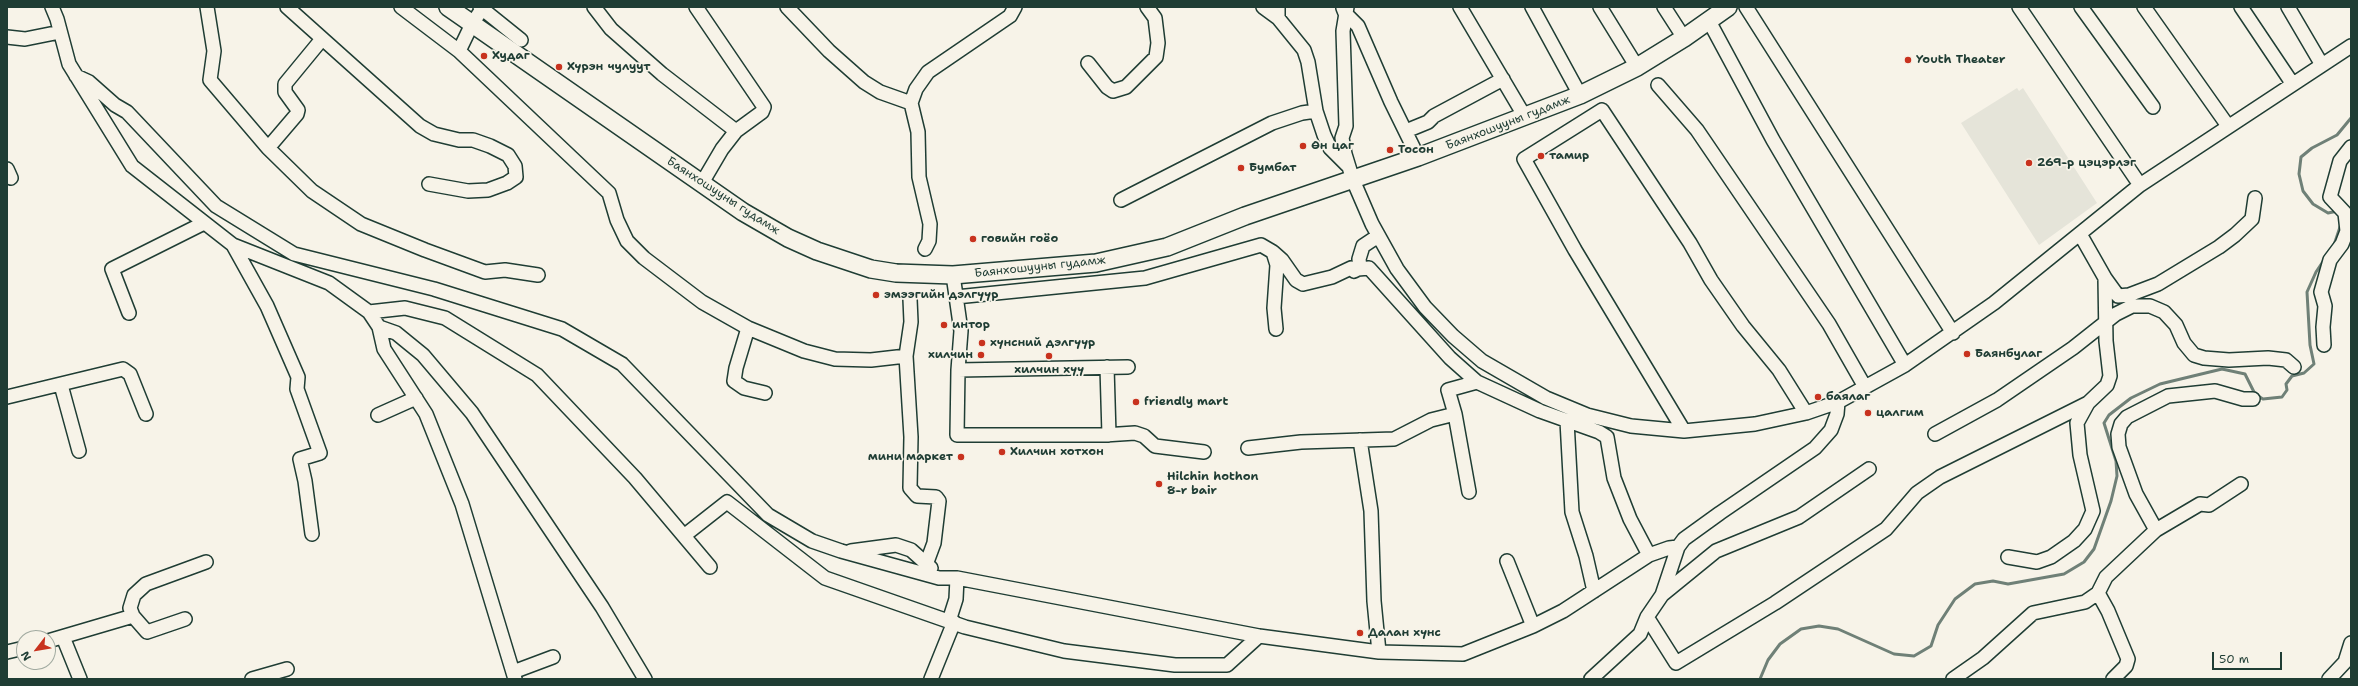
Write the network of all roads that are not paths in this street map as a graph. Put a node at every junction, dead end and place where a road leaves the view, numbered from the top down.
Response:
1 (52, 7) edge
2 (207, 7) edge
3 (287, 7) edge
4 (401, 7) edge
5 (448, 7) edge
6 (594, 7) edge
7 (696, 7) edge
8 (787, 7) edge
9 (1015, 7) edge
10 (1147, 7) edge
11 (1263, 7) edge
12 (1460, 7) edge
13 (1532, 7) edge
14 (1600, 7) edge
15 (1664, 7) edge
16 (1727, 7) edge
17 (1746, 7) edge
18 (2019, 7) edge
19 (2081, 7) edge
20 (2144, 7) edge
21 (2241, 7) edge
22 (2288, 7) edge
23 (481, 8) edge
24 (1345, 9) edge
25 (1278, 12) edge
26 (1709, 21) junction
27 (472, 24) junction
28 (60, 32) junction
29 (7, 37) edge
30 (1684, 38) junction
31 (322, 39) junction
32 (522, 40) dead end
33 (2351, 46) edge
34 (459, 51) junction
35 (1088, 63) dead end
36 (2322, 64) junction
37 (1637, 67) junction
38 (76, 76) junction
39 (1503, 79) junction
40 (2292, 83) junction
41 (1658, 84) dead end
42 (1580, 95) junction
43 (911, 103) junction
44 (2153, 107) dead end
45 (1316, 112) junction
46 (1525, 117) junction
47 (2228, 126) junction
48 (736, 131) junction
49 (1406, 131) junction
50 (2351, 147) edge
51 (268, 148) junction
52 (1418, 157) junction
53 (1351, 174) junction
54 (702, 183) junction
55 (429, 184) dead end
56 (2140, 185) junction
57 (2255, 198) dead end
58 (1120, 200) dead end
59 (204, 223) junction
60 (2080, 234) junction
61 (1378, 236) junction
62 (233, 245) junction
63 (925, 249) dead end
64 (1274, 252) junction
65 (1360, 268) junction
66 (538, 275) dead end
67 (953, 275) junction
68 (2105, 278) junction
69 (956, 297) junction
70 (910, 299) dead end
71 (369, 312) junction
72 (129, 313) dead end
73 (2106, 322) junction
74 (379, 327) junction
75 (748, 328) junction
76 (1276, 329) dead end
77 (1953, 333) junction
78 (2324, 345) dead end
79 (906, 356) junction
80 (1905, 365) junction
81 (1128, 367) dead end
82 (2294, 367) dead end
83 (1107, 368) junction
84 (958, 370) junction
85 (1477, 382) junction
86 (61, 385) junction
87 (1865, 387) junction
88 (765, 393) dead end
89 (7, 397) edge
90 (416, 398) junction
91 (2253, 399) dead end
92 (1838, 402) junction
93 (2088, 404) junction
94 (1806, 413) junction
95 (146, 414) dead end
96 (1455, 414) junction
97 (378, 416) dead end
98 (1567, 421) junction
99 (1631, 426) junction
100 (1684, 430) junction
101 (1935, 434) dead end
102 (1110, 435) junction
103 (1607, 437) junction
104 (1360, 440) junction
105 (1248, 448) dead end
106 (79, 451) dead end
107 (1204, 452) dead end
108 (1870, 469) dead end
109 (2241, 484) dead end
110 (1469, 492) dead end
111 (2156, 530) junction
112 (312, 534) dead end
113 (685, 535) junction
114 (812, 541) junction
115 (778, 543) junction
116 (1678, 548) junction
117 (846, 552) junction
118 (1649, 555) junction
119 (2008, 557) dead end
120 (1508, 561) dead end
121 (206, 562) dead end
122 (927, 562) junction
123 (710, 567) dead end
124 (939, 578) junction
125 (957, 578) junction
126 (1594, 590) junction
127 (2098, 593) junction
128 (1662, 595) junction
129 (133, 616) junction
130 (1647, 617) junction
131 (185, 619) dead end
132 (951, 621) junction
133 (1533, 626) junction
134 (1259, 636) junction
135 (63, 637) junction
136 (56, 639) edge
137 (2351, 643) edge
138 (1379, 652) junction
139 (553, 657) dead end
140 (286, 669) dead end
141 (514, 676) edge
142 (80, 679) edge
143 (252, 679) edge
144 (645, 679) edge
145 (931, 679) edge
146 (1591, 679) edge
147 (1953, 679) edge
148 (2113, 679) edge
149 (2329, 679) edge

1 - 28 street
2 - 51 street
3 - 31 street
4 - 34 street
5 - 27 main road, Баянхошууны гудамж
6 - 48 street
7 - 48 street
8 - 43 street
9 - 43 street
10 - 35 street
11 - 25 street
12 - 39 street
13 - 42 street
14 - 37 street
15 - 30 street
16 - 26 main road, Баянхошууны гудамж
17 - 77 street
18 - 56 street
19 - 44 street
20 - 47 street
21 - 40 street
22 - 36 street
23 - 27 street
23 - 32 street
24 - 49 street
24 - 53 street
25 - 45 street
26 - 30 main road, Баянхошууны гудамж
26 - 80 street
27 - 34 street
27 - 54 main road, Баянхошууны гудамж
28 - 29 street
28 - 38 street
30 - 37 main road, Баянхошууны гудамж
31 - 51 street
31 - 55 street
33 - 36 street
34 - 75 street
36 - 40 street
37 - 42 main road, Баянхошууны гудамж
38 - 59 street
38 - 114 street
39 - 46 street
39 - 49 street
40 - 47 street
41 - 87 street
42 - 46 main road, Баянхошууны гудамж
43 - 63 street
45 - 53 street
45 - 58 street
46 - 52 main road, Баянхошууны гудамж
47 - 56 street
48 - 54 street
49 - 52 street
50 - 78 street
51 - 66 street
52 - 53 main road, Баянхошууны гудамж
53 - 61 street
53 - 67 main road, Баянхошууны гудамж
54 - 67 main road, Баянхошууны гудамж
56 - 60 street
57 - 68 street
59 - 62 street
59 - 72 street
60 - 68 street
60 - 77 street
61 - 65 street
61 - 99 street
62 - 71 street
62 - 112 street
64 - 65 street
64 - 69 street
64 - 76 street
65 - 85 street
67 - 69 street
68 - 73 street
69 - 84 street
70 - 79 street
71 - 74 street
71 - 113 street
73 - 82 street
73 - 93 street
73 - 101 street
74 - 90 street
74 - 144 street
75 - 79 street
75 - 88 street
77 - 80 street
79 - 122 street
80 - 87 street
81 - 83 street
83 - 84 street
83 - 102 street
84 - 102 street
85 - 96 street
85 - 98 street
86 - 89 street
86 - 95 street
86 - 106 street
87 - 92 street
90 - 97 street
90 - 141 street
91 - 111 street
92 - 94 street
92 - 116 street
93 - 119 street
93 - 130 street
94 - 100 street
94 - 100 street
96 - 104 street
96 - 110 street
98 - 103 street
98 - 126 street
99 - 100 street
99 - 103 street
102 - 107 street
103 - 118 street
104 - 105 street
104 - 138 street
108 - 128 street
109 - 111 street
111 - 127 street
113 - 115 street
113 - 123 street
114 - 115 street
114 - 117 street
115 - 132 street
116 - 118 street
116 - 128 street
117 - 122 street
117 - 124 street
118 - 126 street
120 - 133 street
121 - 129 street
122 - 124 street
124 - 125 street
125 - 132 street
125 - 134 street
126 - 133 street
127 - 147 street
127 - 148 street
128 - 130 street
129 - 131 street
129 - 135 street
130 - 146 street
132 - 134 street
132 - 145 street
133 - 138 street
134 - 138 street
135 - 136 street
135 - 142 street
137 - 149 street
139 - 141 street
140 - 143 street

